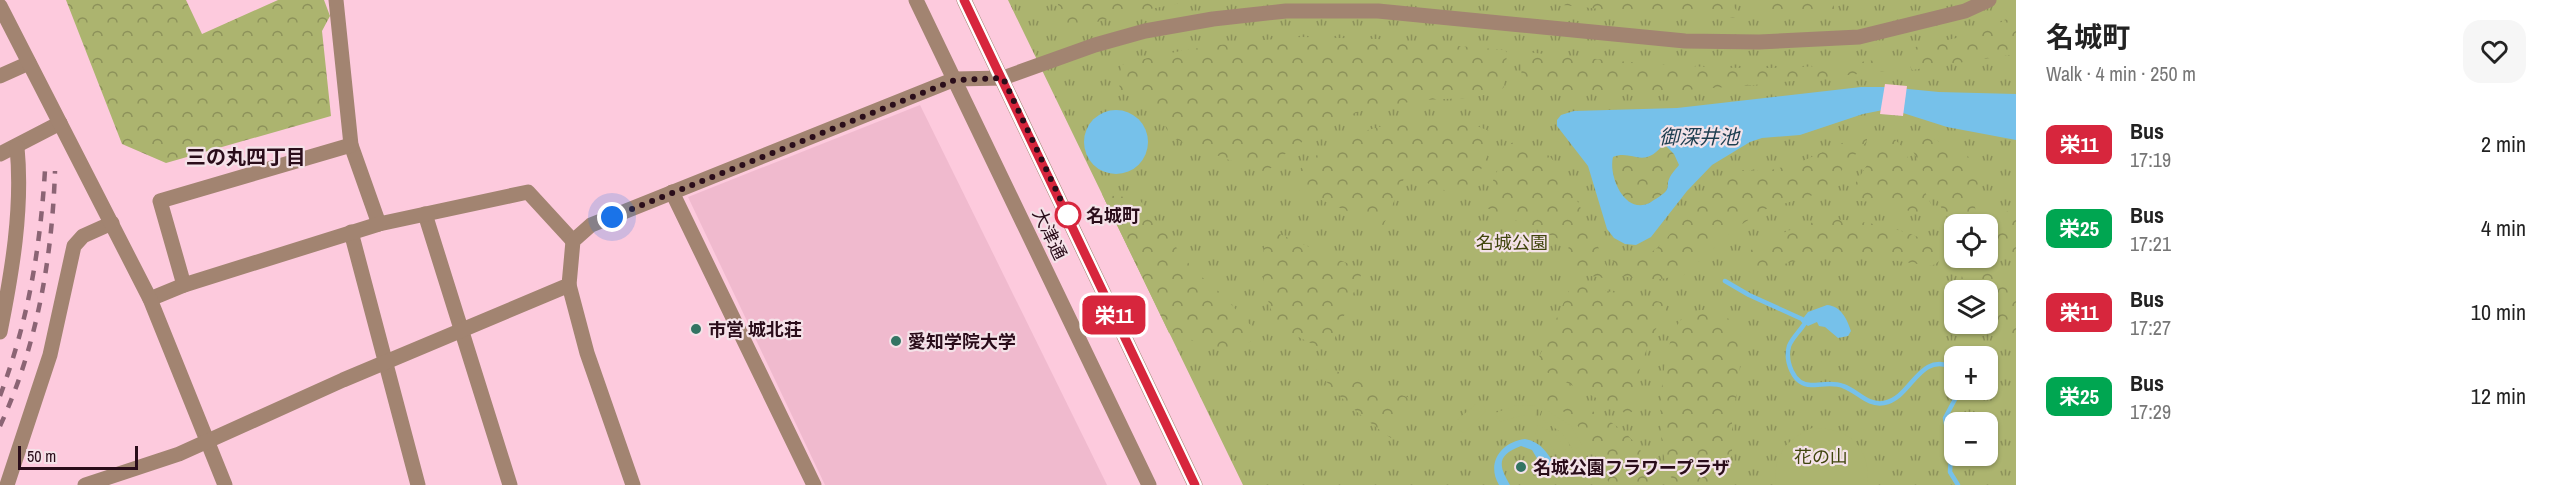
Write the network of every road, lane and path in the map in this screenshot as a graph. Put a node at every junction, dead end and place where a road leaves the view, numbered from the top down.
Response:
1 (336, 0) edge
2 (916, 0) edge
3 (964, 0) edge
4 (1989, 0) edge
5 (0, 6) edge
6 (29, 63) junction
7 (0, 76) edge
8 (1003, 78) junction
9 (955, 80) junction
10 (60, 123) junction
11 (351, 145) junction
12 (17, 147) junction
13 (0, 154) edge
14 (672, 192) junction
15 (425, 214) junction
16 (112, 223) junction
17 (378, 224) junction
18 (351, 232) junction
19 (573, 241) junction
20 (6, 264) edge
21 (184, 285) junction
22 (569, 285) junction
23 (150, 299) junction
24 (0, 332) edge
25 (461, 332) junction
26 (386, 363) junction
27 (206, 440) junction
28 (7, 485) edge
29 (85, 485) edge
30 (225, 485) edge
31 (418, 485) edge
32 (510, 485) edge
33 (633, 485) edge
34 (814, 485) edge
35 (1149, 485) edge
36 (1195, 485) edge

1 - 11 street
2 - 9 street, 大津通
3 - 8 street, 大津通
4 - 8 street
5 - 6 street
6 - 7 street
6 - 10 street
8 - 9 street
8 - 36 street, 大津通
9 - 14 street
9 - 35 street, 大津通
10 - 12 street
10 - 16 street
11 - 17 street
11 - 21 street
12 - 13 street
12 - 20 street
14 - 19 street
14 - 34 street
15 - 17 street
15 - 19 street
15 - 25 street
16 - 23 street
16 - 28 street
17 - 18 street
18 - 21 street
18 - 26 street
19 - 22 street
20 - 24 street
21 - 23 street
22 - 25 street
22 - 33 street
23 - 27 street
25 - 26 street
25 - 32 street
26 - 27 street
26 - 31 street
27 - 29 street
27 - 30 street

